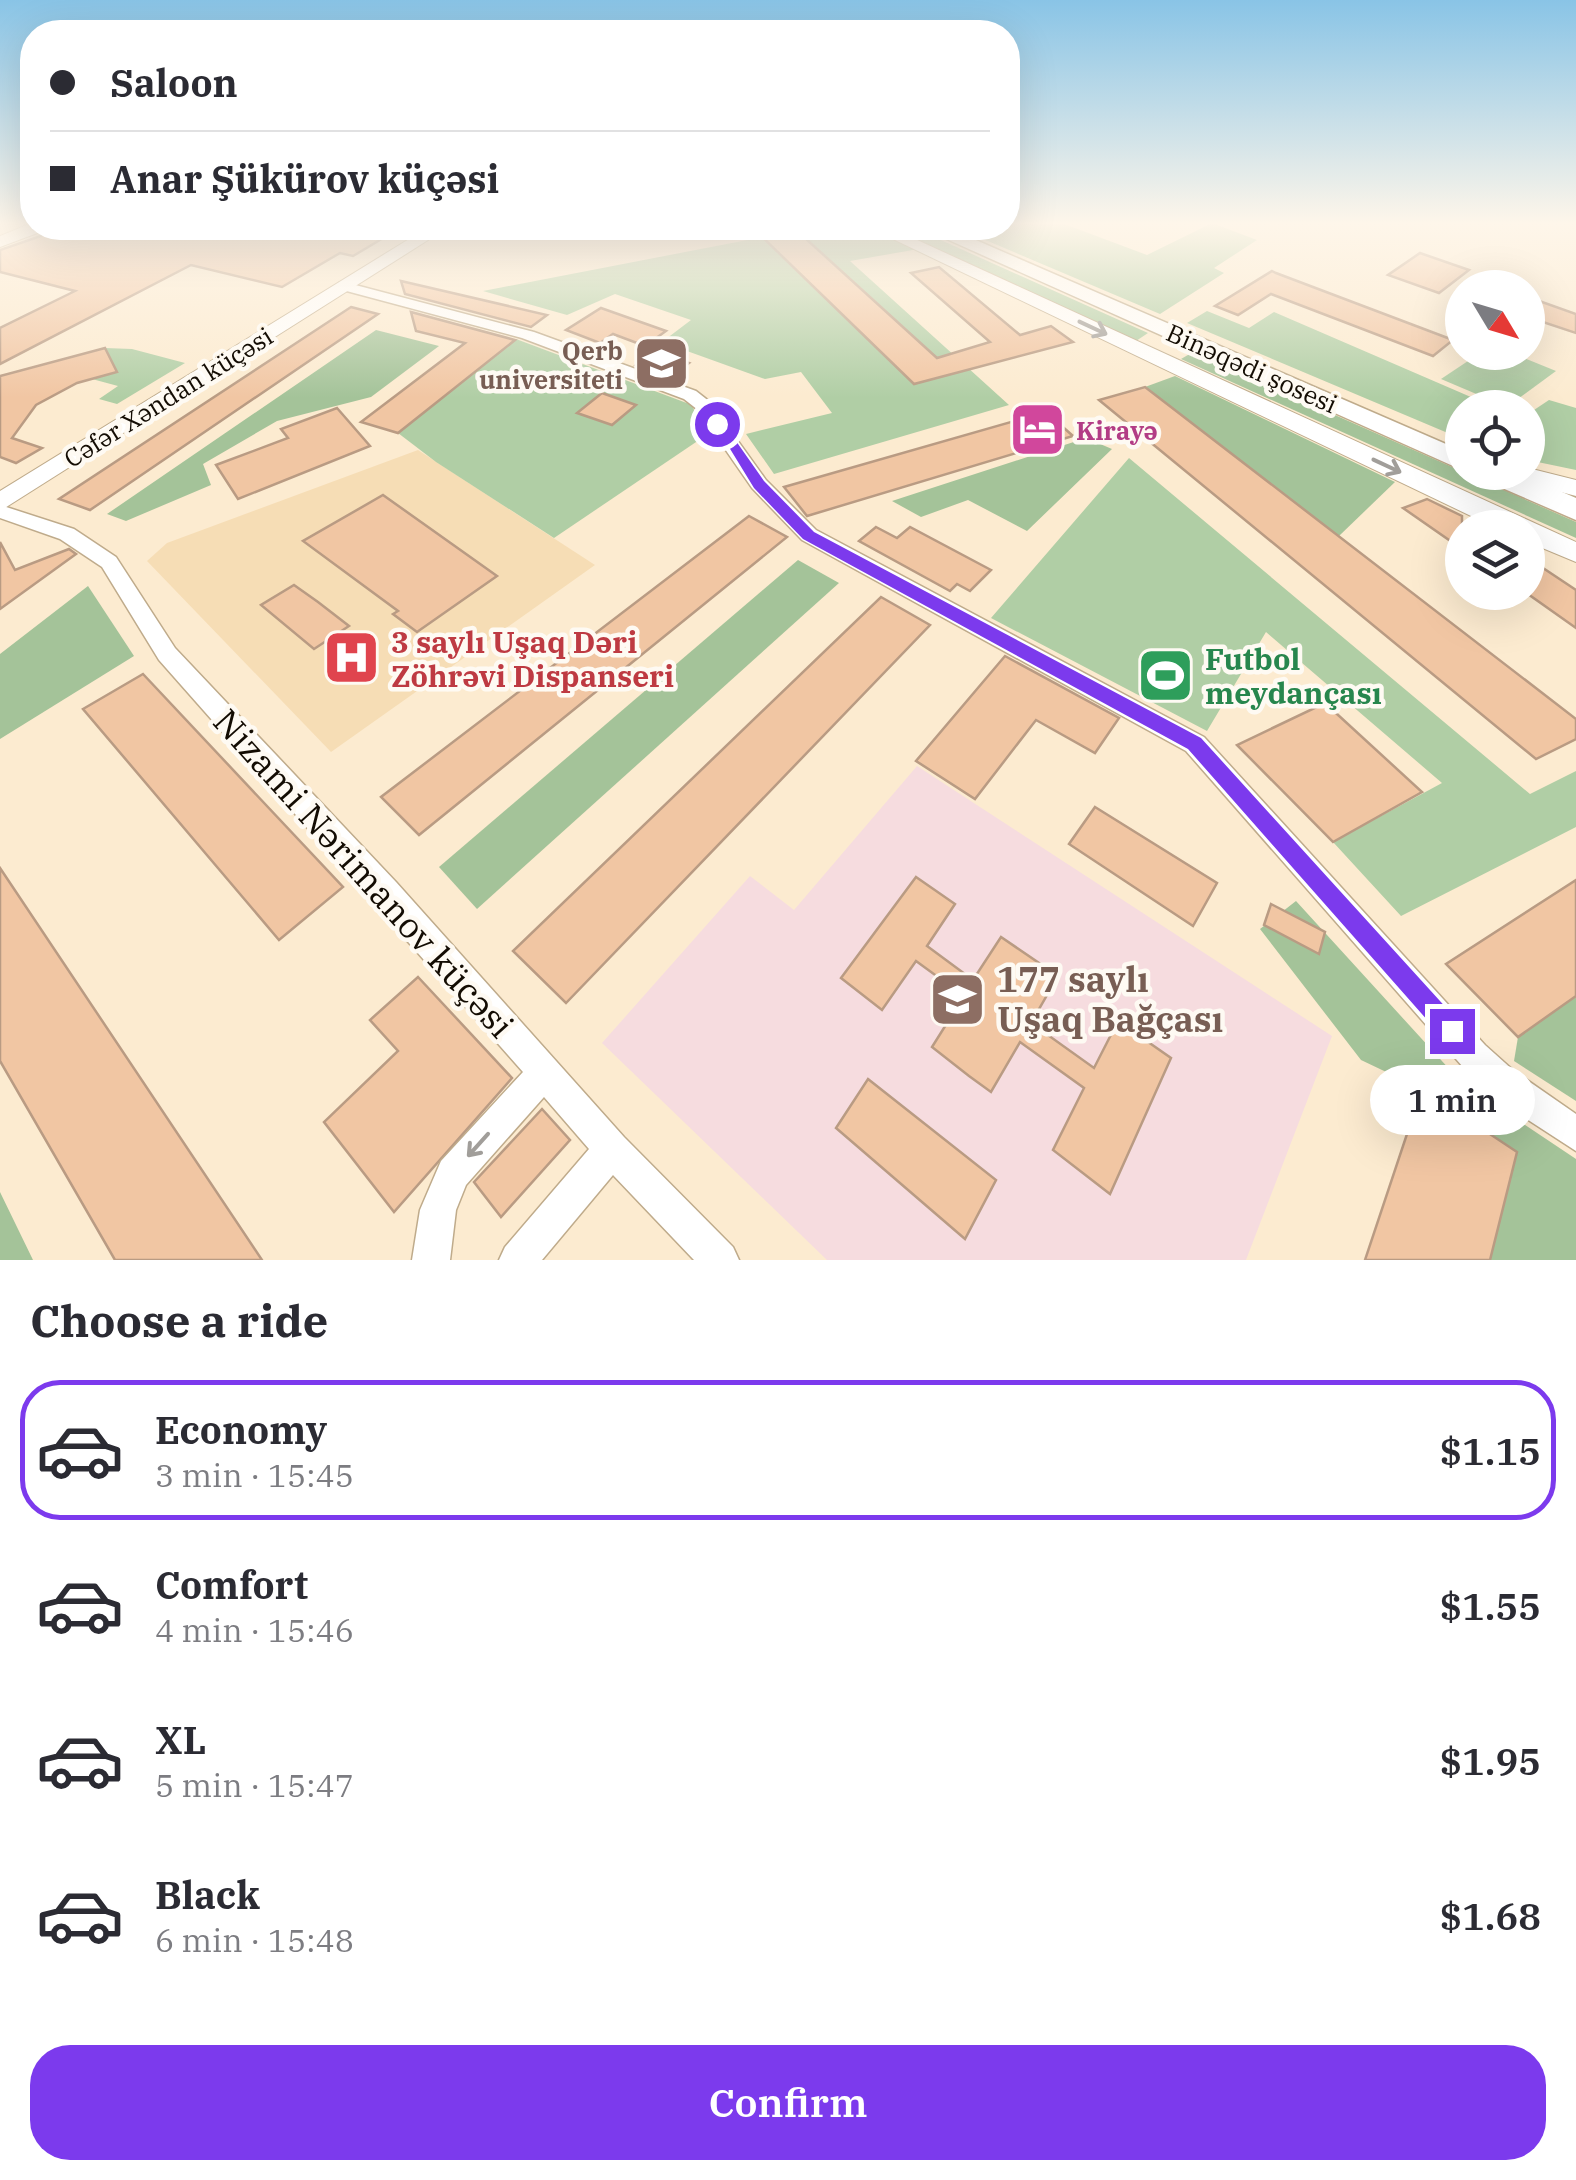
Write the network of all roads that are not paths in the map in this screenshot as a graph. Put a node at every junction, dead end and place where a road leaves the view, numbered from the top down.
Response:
1 (352, 281) edge
2 (991, 281) edge
3 (1053, 281) edge
4 (344, 286) junction
5 (1445, 452) edge
6 (1545, 480) edge
7 (1576, 488) edge
8 (1532, 490) edge
9 (1576, 498) edge
10 (0, 507) edge
11 (1576, 508) edge
12 (1481, 510) edge
13 (1545, 539) edge
14 (1575, 552) edge
15 (544, 1073) junction
16 (1576, 1134) edge
17 (612, 1150) junction
18 (431, 1260) edge
19 (518, 1260) edge
20 (720, 1260) edge

1 - 4 street, Cəfər Xəndan küçəsi
2 -> 12 street
3 - 5 main road, Binəqədi şosesi
4 - 10 street, Cəfər Xəndan küçəsi
4 - 16 street
6 - 7 street
8 - 11 main road
9 - 11 main road
10 - 15 street, Nizami Nərimanov küçəsi
13 - 14 street
15 - 17 street, Nizami Nərimanov küçəsi
15 -> 18 street
17 - 19 street
17 - 20 street, Nizami Nərimanov küçəsi

